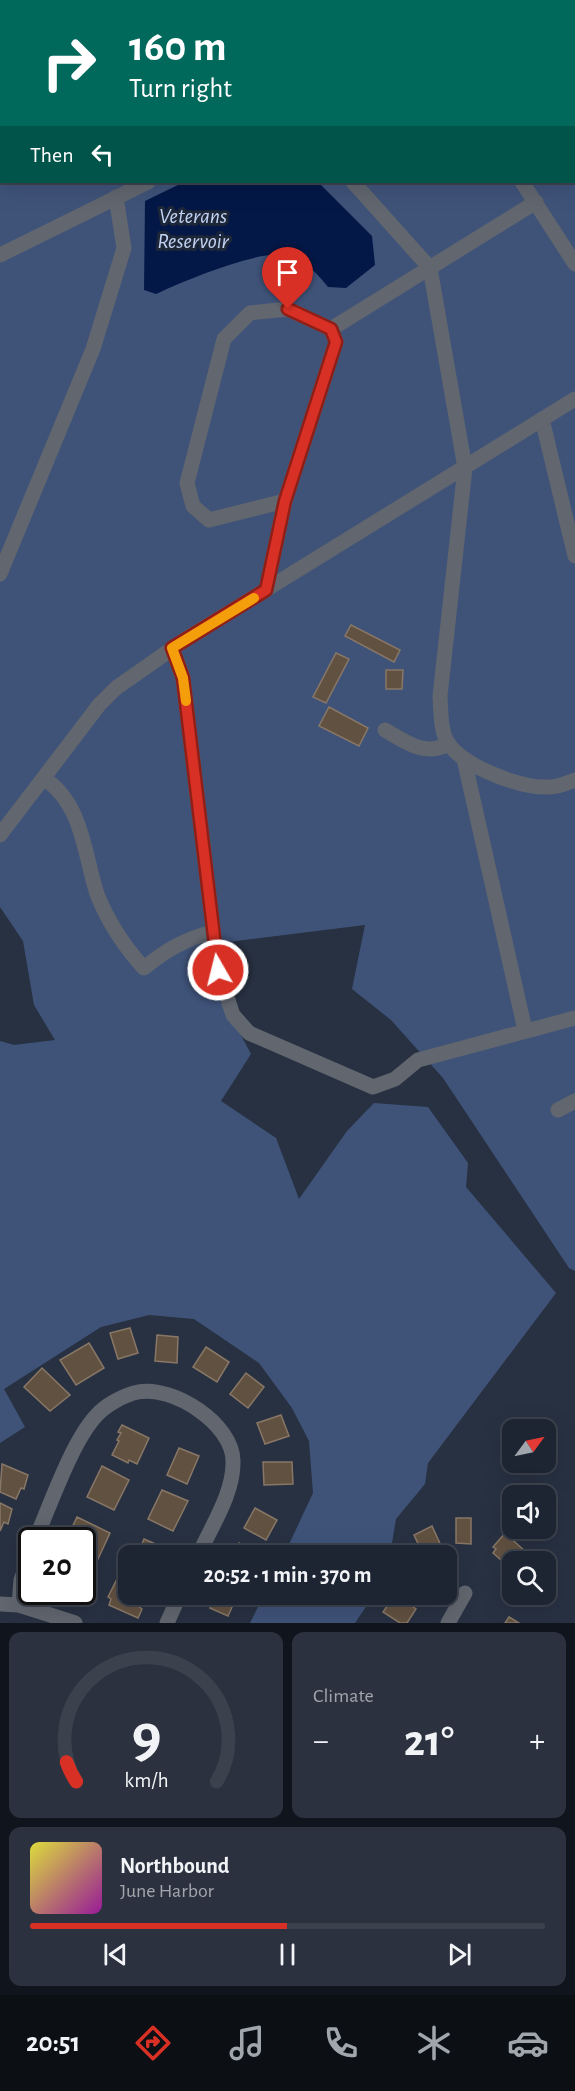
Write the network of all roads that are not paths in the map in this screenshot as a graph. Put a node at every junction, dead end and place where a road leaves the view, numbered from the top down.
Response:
1 (146, 183) edge
2 (354, 183) edge
3 (523, 183) edge
4 (116, 197) junction
5 (536, 202) junction
6 (0, 255) edge
7 (575, 264) edge
8 (430, 268) junction
9 (331, 329) junction
10 (575, 399) edge
11 (542, 419) junction
12 (465, 468) junction
13 (285, 501) junction
14 (575, 556) edge
15 (0, 574) edge
16 (266, 590) junction
17 (172, 648) junction
18 (385, 730) dead end
19 (448, 744) junction
20 (464, 759) junction
21 (45, 779) junction
22 (575, 780) edge
23 (0, 835) edge
24 (213, 932) junction
25 (575, 1018) edge
26 (525, 1030) junction
27 (575, 1101) edge
28 (558, 1110) dead end
29 (41, 1527) edge
30 (203, 1545) edge
31 (465, 1593) dead end
32 (0, 1604) edge
33 (18, 1605) edge
34 (19, 1605) edge
35 (175, 1605) edge
36 (75, 1623) edge
37 (166, 1623) edge
38 (448, 1623) edge

1 - 4 street
2 - 8 street
3 - 5 street
4 - 6 street
4 - 15 street
5 - 7 street
5 - 8 street
8 - 9 street
8 - 12 street
9 - 13 street
9 - 13 street
10 - 11 street
11 - 12 street
11 - 14 street
12 - 16 street
12 - 19 street
13 - 16 street
16 - 17 street
17 - 21 street
17 - 24 street
18 - 19 street
19 - 20 street
20 - 22 street
20 - 26 street
21 - 23 street
21 - 24 street
24 - 26 street
25 - 26 street
27 - 28 street
29 - 30 street
31 - 38 street
32 - 33 street
34 - 36 street
35 - 37 street

